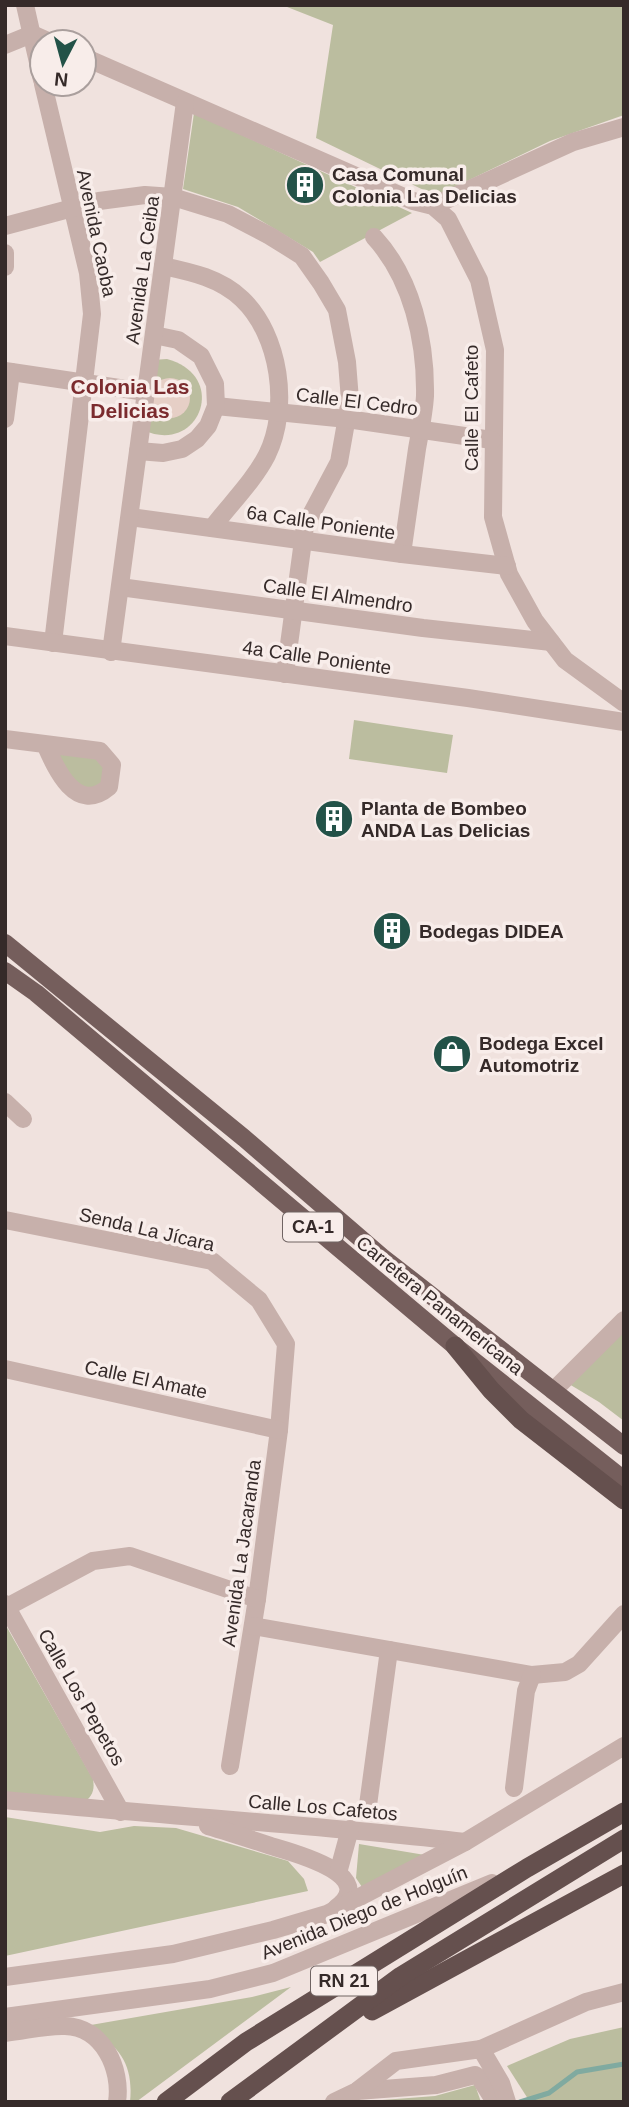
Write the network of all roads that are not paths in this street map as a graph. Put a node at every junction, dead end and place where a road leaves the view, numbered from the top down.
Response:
1 (25, 5) edge
2 (31, 28) edge
3 (28, 36) edge
4 (5, 45) edge
5 (98, 63) edge
6 (46, 98) edge
7 (186, 102) junction
8 (624, 127) edge
9 (173, 197) junction
10 (72, 206) junction
11 (433, 206) junction
12 (5, 226) edge
13 (374, 237) dead end
14 (5, 253) edge
15 (163, 266) junction
16 (5, 267) edge
17 (154, 335) junction
18 (8, 371) edge
19 (84, 382) junction
20 (146, 392) junction
21 (216, 406) junction
22 (278, 411) junction
23 (5, 419) edge
24 (347, 419) junction
25 (420, 430) junction
26 (492, 440) junction
27 (138, 451) junction
28 (130, 517) junction
29 (212, 528) junction
30 (302, 541) junction
31 (402, 554) junction
32 (507, 566) junction
33 (120, 587) junction
34 (293, 610) junction
35 (5, 636) edge
36 (551, 642) junction
37 (52, 643) junction
38 (111, 652) junction
39 (285, 674) junction
40 (624, 703) edge
41 (624, 722) edge
42 (5, 739) edge
43 (45, 744) dead end
44 (5, 943) edge
45 (5, 971) edge
46 (5, 1102) edge
47 (23, 1119) dead end
48 (5, 1220) edge
49 (624, 1320) edge
50 (286, 1344) joint
51 (455, 1346) junction
52 (5, 1369) edge
53 (553, 1391) junction
54 (279, 1430) junction
55 (624, 1446) edge
56 (624, 1480) edge
57 (624, 1500) edge
58 (257, 1599) junction
59 (6, 1606) edge
60 (624, 1614) edge
61 (253, 1626) junction
62 (389, 1650) junction
63 (532, 1675) junction
64 (624, 1746) edge
65 (230, 1766) dead end
66 (514, 1788) dead end
67 (624, 1798) edge
68 (5, 1800) edge
69 (368, 1805) dead end
70 (121, 1812) junction
71 (624, 1812) edge
72 (177, 1816) junction
73 (350, 1829) junction
74 (624, 1839) edge
75 (465, 1842) junction
76 (569, 1843) junction
77 (527, 1868) junction
78 (338, 1873) junction
79 (624, 1874) edge
80 (327, 1914) junction
81 (5, 1977) edge
82 (624, 1992) edge
83 (5, 2017) edge
84 (5, 2033) edge
85 (481, 2049) junction
86 (292, 2056) junction
87 (357, 2091) junction
88 (117, 2102) edge
89 (166, 2102) edge
90 (230, 2102) edge
91 (334, 2102) edge
92 (495, 2102) edge
93 (507, 2102) edge

1 - 2 street, Avenida Caoba
3 - 4 street
5 - 7 street
6 - 10 street, Avenida Caoba
7 - 9 street, Avenida La Ceiba
7 - 11 street
8 - 11 street
9 - 10 street
9 - 15 street, Avenida La Ceiba
9 - 24 street
10 - 12 street
10 - 19 street, Avenida Caoba
11 - 26 street, Calle El Cafeto
13 - 25 street
14 - 16 street
15 - 17 street, Avenida La Ceiba
15 - 22 street
17 - 20 street, Avenida La Ceiba
17 - 21 street
18 - 19 street
18 - 23 street
19 - 20 street
19 - 37 street, Avenida Caoba
20 - 27 street, Avenida La Ceiba
21 - 22 street, Calle El Cedro
21 - 27 street
22 - 24 street, Calle El Cedro
22 - 29 street
24 - 25 street, Calle El Cedro
24 - 30 street
25 - 26 street, Calle El Cedro
25 - 31 street
26 - 32 street, Calle El Cafeto
27 - 28 street, Avenida La Ceiba
28 - 29 street, 6a Calle Poniente
28 - 33 street, Avenida La Ceiba
29 - 30 street, 6a Calle Poniente
30 - 31 street, 6a Calle Poniente
30 - 34 street
31 - 32 street, 6a Calle Poniente
32 - 36 street, Calle El Cafeto
33 - 34 street, Calle El Almendro
33 - 38 street, Avenida La Ceiba
34 - 36 street, Calle El Almendro
34 - 39 street
35 - 37 street, 4a Calle Poniente
36 - 40 street, Calle El Cafeto
37 - 38 street, 4a Calle Poniente
38 - 39 street, 4a Calle Poniente
39 - 41 street, 4a Calle Poniente
42 - 43 street
44 - 53 main road, Carretera Panamericana / CA-1
45 - 51 main road, Carretera Panamericana / CA-1
46 - 47 street
48 - 50 street, Senda La Jícara
49 - 53 street
50 - 54 street, Avenida La Jacaranda
51 - 56 main road, Carretera Panamericana / CA-1
51 - 57 highway
52 - 54 street, Calle El Amate
53 - 55 main road, Carretera Panamericana / CA-1
54 - 58 street, Avenida La Jacaranda
58 - 59 street
58 - 61 street, Avenida La Jacaranda
59 - 70 street, Calle Los Pepetos
60 - 63 street
61 - 62 street
61 - 65 street, Avenida La Jacaranda
62 - 63 street
62 - 69 street
63 - 66 street
64 - 75 street
67 - 76 highway
68 - 70 street, Calle Los Cafetos
70 - 72 street, Calle Los Cafetos
71 - 76 highway
72 - 73 street, Calle Los Cafetos
72 - 78 street, Calle Los Cafetos
73 - 75 street, Calle Los Cafetos
73 - 78 street
74 - 86 highway
75 - 80 street
76 - 77 highway, RN 21
77 - 83 street, Avenida Diego de Holguín
77 - 89 highway, RN 21
78 - 80 street
79 - 86 highway
80 - 81 street
82 - 85 street
84 - 88 street
85 - 87 street
85 - 93 street
86 - 90 highway
87 - 91 street
87 - 92 street

